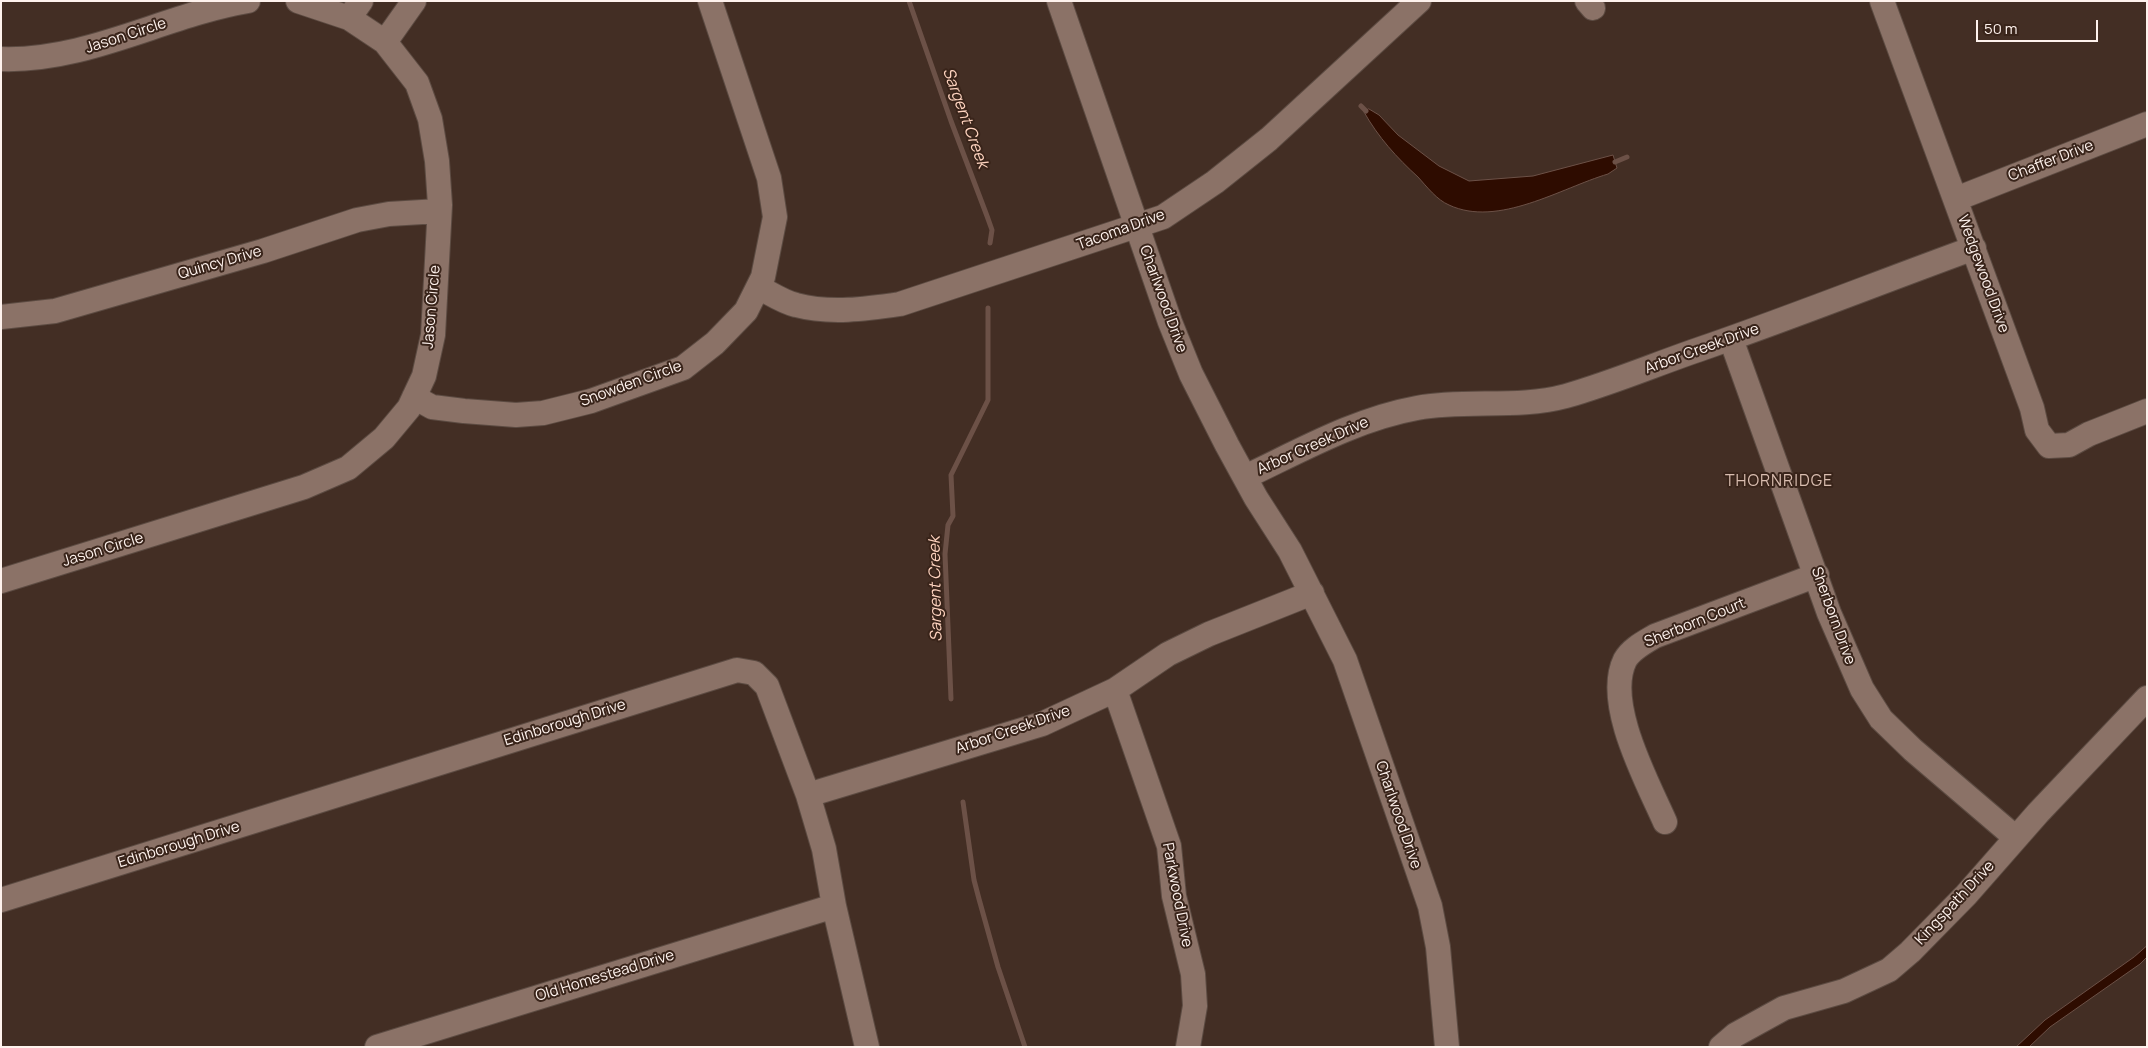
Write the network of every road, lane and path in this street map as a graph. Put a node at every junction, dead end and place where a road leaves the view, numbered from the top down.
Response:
1 (248, 1) edge
2 (298, 1) edge
3 (414, 1) edge
4 (710, 1) edge
5 (1059, 1) edge
6 (1419, 1) edge
7 (1882, 1) edge
8 (355, 10) edge
9 (385, 42) junction
10 (1, 59) edge
11 (2147, 124) edge
12 (1956, 199) junction
13 (439, 211) junction
14 (1137, 226) junction
15 (1974, 248) junction
16 (758, 287) junction
17 (1, 316) edge
18 (1730, 339) junction
19 (414, 397) junction
20 (2147, 411) edge
21 (1245, 477) junction
22 (1817, 575) junction
23 (1, 581) edge
24 (1312, 593) junction
25 (1115, 690) junction
26 (2147, 698) edge
27 (808, 795) junction
28 (1665, 822) dead end
29 (2016, 838) junction
30 (1, 900) edge
31 (834, 906) junction
32 (377, 1047) edge
33 (867, 1047) edge
34 (1188, 1047) edge
35 (1446, 1047) edge
36 (1721, 1047) edge

1 - 10 street, Jason Circle
2 - 8 street, Jason Circle
3 - 9 street
4 - 16 street, Snowden Circle
5 - 14 street, Charlwood Drive
6 - 14 street, Tacoma Drive
7 - 12 street, Wedgewood Drive
8 - 9 street, Jason Circle
9 - 13 street, Jason Circle
11 - 12 street, Chaffer Drive
12 - 15 street, Wedgewood Drive
13 - 17 street, Quincy Drive
13 - 19 street, Jason Circle
14 - 16 street, Tacoma Drive
14 - 21 street, Charlwood Drive
15 - 18 street, Arbor Creek Drive
15 - 20 street, Wedgewood Drive
16 - 19 street, Snowden Circle
18 - 21 street, Arbor Creek Drive
18 - 22 street, Sherborn Drive
19 - 23 street, Jason Circle
21 - 24 street, Arbor Creek Drive
22 - 28 street, Sherborn Court
22 - 29 street, Sherborn Drive
24 - 25 street, Arbor Creek Drive
24 - 35 street, Charlwood Drive
25 - 27 street, Arbor Creek Drive
25 - 34 street, Parkwood Drive
26 - 29 street, Kingspath Drive
27 - 30 street, Edinborough Drive
27 - 31 street, Edinborough Drive
29 - 36 street, Kingspath Drive
31 - 32 street, Old Homestead Drive
31 - 33 street, Edinborough Drive

